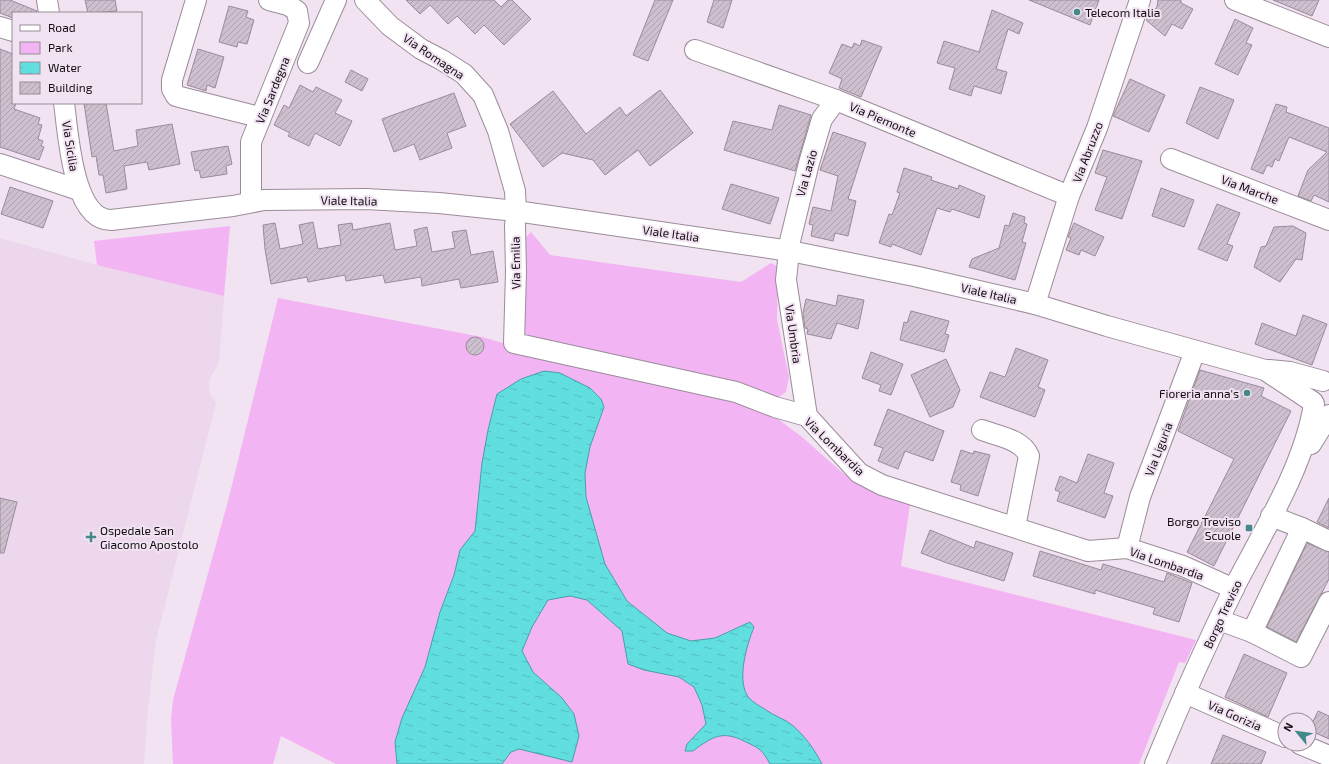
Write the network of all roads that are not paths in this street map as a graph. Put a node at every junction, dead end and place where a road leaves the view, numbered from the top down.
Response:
1 (47, 0) edge
2 (196, 0) edge
3 (269, 0) edge
4 (336, 0) edge
5 (365, 0) edge
6 (1140, 0) edge
7 (1235, 0) edge
8 (49, 12) edge
9 (0, 27) edge
10 (12, 31) edge
11 (1329, 37) edge
12 (695, 50) dead end
13 (308, 63) dead end
14 (836, 100) junction
15 (64, 104) edge
16 (260, 120) junction
17 (1171, 159) dead end
18 (0, 164) edge
19 (79, 190) junction
20 (1069, 196) junction
21 (251, 201) junction
22 (515, 217) junction
23 (1329, 220) edge
24 (790, 251) junction
25 (515, 303) joint
26 (1035, 304) junction
27 (1195, 351) junction
28 (1265, 370) junction
29 (1327, 381) edge
30 (1321, 407) edge
31 (807, 416) junction
32 (982, 430) dead end
33 (1271, 516) junction
34 (1015, 527) junction
35 (1302, 528) junction
36 (1329, 542) edge
37 (1127, 548) junction
38 (1234, 589) junction
39 (1329, 602) edge
40 (1219, 620) junction
41 (1252, 632) junction
42 (1185, 693) junction
43 (1277, 733) edge
44 (1317, 751) edge
45 (1329, 756) edge
46 (1155, 764) edge

1 - 8 street
2 - 16 street
3 - 16 street, Via Sardegna
4 - 13 street
5 - 22 street, Via Romagna
6 - 20 street, Via Abruzzo
7 - 11 street
9 - 10 street
12 - 14 street, Via Piemonte
14 - 20 street, Via Piemonte
14 - 24 street, Via Lazio
15 - 19 street, Via Sicilia
16 - 21 street, Via Sardegna
17 - 23 street, Via Marche
18 - 19 street
19 - 21 street, Viale Italia
20 - 26 street, Via Abruzzo
21 - 22 street, Viale Italia
22 - 24 street, Viale Italia
22 - 25 street, Via Emilia
24 - 26 street, Viale Italia
24 - 31 street, Via Umbria
25 - 31 street, Via Lombardia
26 - 27 street, Viale Italia
27 - 28 street, Viale Italia
27 - 37 street, Via Liguria
28 - 29 street, Viale Italia
28 - 30 street, Viale Italia
29 - 30 street, Borgo Treviso
30 - 33 street, Borgo Treviso
31 - 34 street, Via Lombardia
32 - 34 street
33 - 35 street
33 - 38 street, Borgo Treviso
34 - 37 street, Via Lombardia
35 - 36 street
35 - 41 street
37 - 38 street, Via Lombardia
38 - 40 street, Borgo Treviso
39 - 41 street
40 - 41 street
40 - 42 street, Borgo Treviso
42 - 43 street, Via Gorizia
42 - 46 street, Borgo Treviso
44 - 45 street

